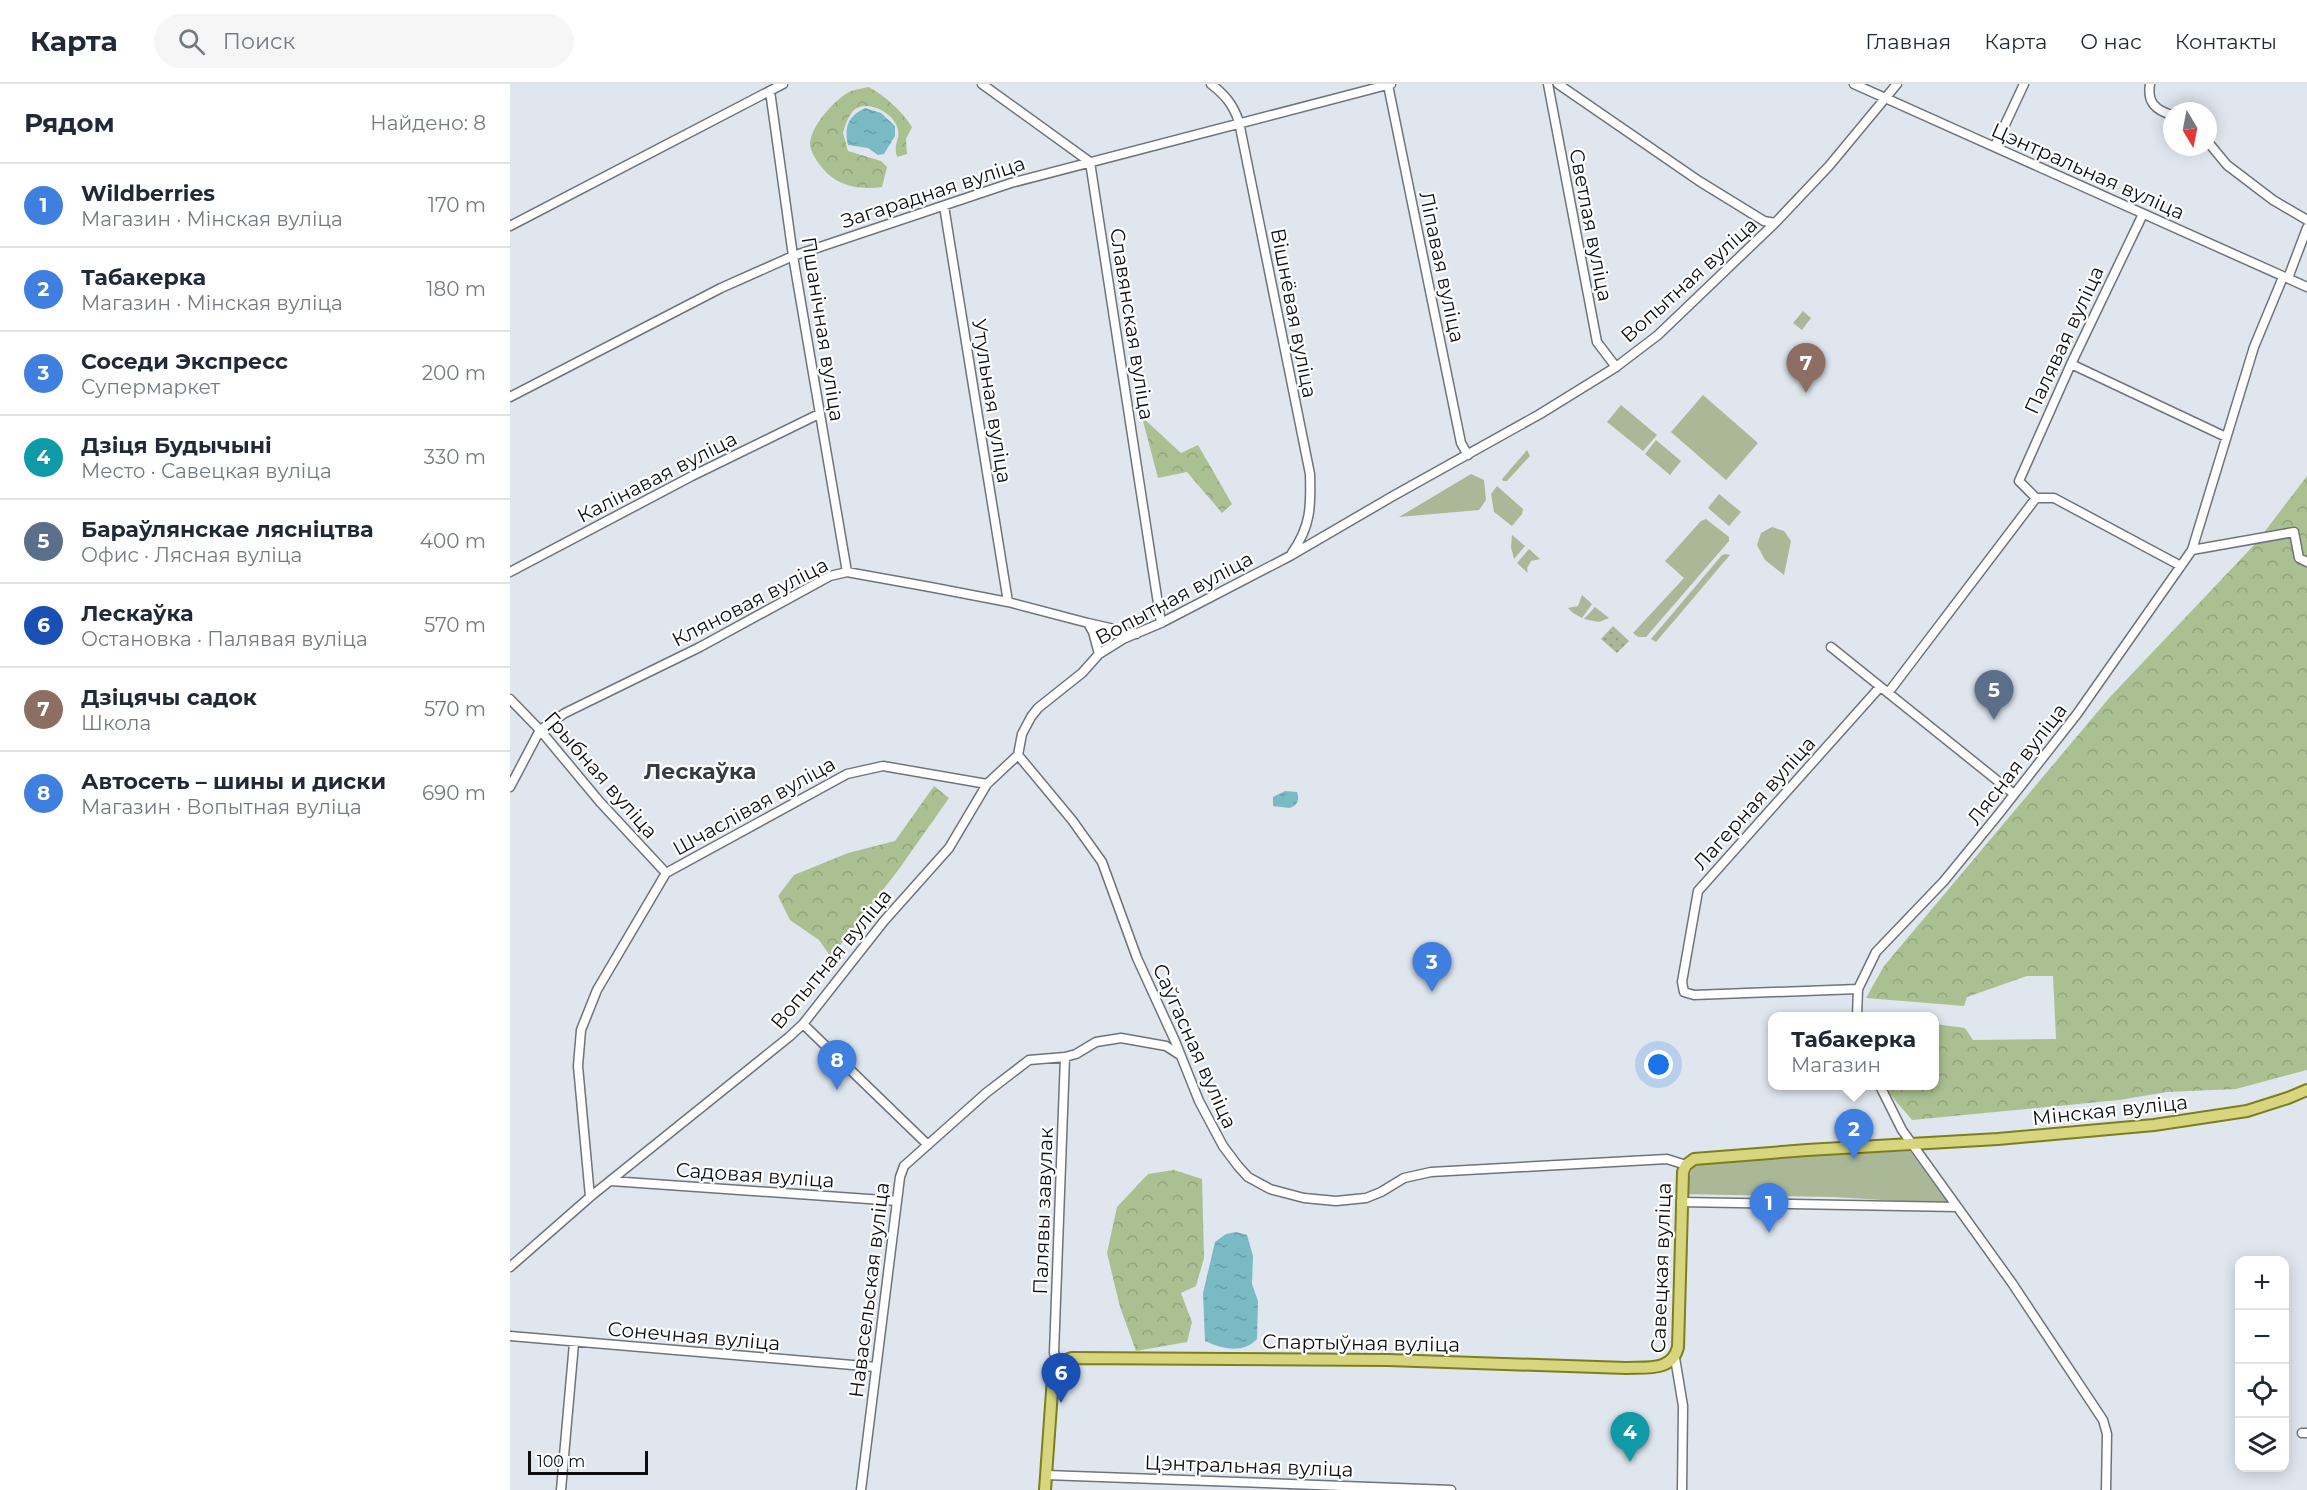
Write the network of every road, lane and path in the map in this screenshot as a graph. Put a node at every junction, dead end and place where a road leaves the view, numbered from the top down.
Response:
1 (783, 84) edge
2 (982, 84) edge
3 (1211, 84) edge
4 (1389, 84) edge
5 (1548, 84) edge
6 (1558, 84) edge
7 (1854, 84) edge
8 (1897, 84) edge
9 (2025, 84) edge
10 (2150, 84) edge
11 (770, 91) junction
12 (1885, 98) junction
13 (2163, 113) edge
14 (1239, 122) junction
15 (1995, 146) junction
16 (2217, 153) edge
17 (1090, 162) junction
18 (944, 206) junction
19 (2143, 214) junction
20 (2307, 220) edge
21 (1775, 223) junction
22 (510, 226) edge
23 (2307, 228) edge
24 (793, 256) junction
25 (2285, 278) junction
26 (2307, 287) edge
27 (2071, 364) junction
28 (1616, 367) junction
29 (510, 397) edge
30 (819, 414) junction
31 (2226, 437) junction
32 (1468, 455) junction
33 (2036, 498) junction
34 (2192, 550) junction
35 (1290, 556) junction
36 (2307, 562) edge
37 (2181, 566) junction
38 (510, 572) edge
39 (847, 572) junction
40 (1008, 602) junction
41 (1088, 623) junction
42 (1161, 623) junction
43 (1136, 634) junction
44 (1831, 647) dead end
45 (1099, 654) junction
46 (1880, 687) junction
47 (1888, 693) junction
48 (510, 699) edge
49 (540, 730) junction
50 (1018, 755) junction
51 (987, 784) junction
52 (510, 787) edge
53 (2014, 794) junction
54 (666, 873) junction
55 (1858, 989) junction
56 (1857, 1012) edge
57 (803, 1024) junction
58 (1180, 1055) junction
59 (1065, 1057) junction
60 (1882, 1090) edge
61 (2307, 1090) edge
62 (1912, 1144) junction
63 (928, 1145) junction
64 (1690, 1162) junction
65 (611, 1181) junction
66 (590, 1197) junction
67 (897, 1201) junction
68 (1681, 1202) junction
69 (1957, 1207) junction
70 (510, 1267) edge
71 (510, 1336) edge
72 (574, 1342) junction
73 (1675, 1358) junction
74 (1060, 1365) junction
75 (876, 1367) junction
76 (1046, 1475) junction
77 (561, 1490) edge
78 (861, 1490) edge
79 (1045, 1490) edge
80 (1451, 1490) edge
81 (1682, 1490) edge
82 (2106, 1490) edge

1 - 11 street
2 - 17 street
3 - 14 street, Вішнёвая вуліца
4 - 14 street, Загарадная вуліца
4 - 32 street, Ліпавая вуліца
5 - 28 street, Светлая вуліца
6 - 21 street
7 - 12 street, Цэнтральная вуліца
8 - 12 street, Вопытная вуліца
9 - 15 street
10 - 13 street
11 - 22 street
11 - 24 street, Пшанічная вуліца
12 - 15 street, Цэнтральная вуліца
12 - 21 street, Вопытная вуліца
14 - 17 street, Загарадная вуліца
14 - 35 street, Вішнёвая вуліца
15 - 19 street, Цэнтральная вуліца
16 - 20 street
17 - 18 street, Загарадная вуліца
17 - 42 street, Славянская вуліца
18 - 24 street, Загарадная вуліца
18 - 40 street, Утульная вуліца
19 - 25 street, Цэнтральная вуліца
19 - 27 street, Палявая вуліца
21 - 28 street, Вопытная вуліца
23 - 25 street, Лясная вуліца
24 - 29 street, Загарадная вуліца
24 - 30 street, Пшанічная вуліца
25 - 26 street, Цэнтральная вуліца
25 - 31 street, Лясная вуліца
27 - 31 street
27 - 33 street, Палявая вуліца
28 - 32 street, Вопытная вуліца
30 - 38 street, Калінавая вуліца
30 - 39 street, Пшанічная вуліца
31 - 34 street, Лясная вуліца
32 - 35 street, Вопытная вуліца
33 - 37 street
33 - 47 street
34 - 36 street
34 - 37 street, Лясная вуліца
35 - 42 street, Вопытная вуліца
37 - 53 street, Лясная вуліца
39 - 40 street, Кляновая вуліца
39 - 49 street, Кляновая вуліца
40 - 41 street, Кляновая вуліца
41 - 43 street, Кляновая вуліца
41 - 45 street
42 - 43 street, Вопытная вуліца
43 - 45 street, Вопытная вуліца
44 - 46 street
45 - 50 street, Вопытная вуліца
46 - 47 street
46 - 55 street, Лагерная вуліца
47 - 53 street
48 - 49 street, Грыбная вуліца
49 - 52 street, Кляновая вуліца
49 - 54 street, Грыбная вуліца
50 - 51 street, Вопытная вуліца
50 - 58 street, Саўгасная вуліца
51 - 54 street, Шчаслівая вуліца
51 - 57 street, Вопытная вуліца
53 - 55 street, Лясная вуліца
54 - 66 street, Шчаслівая вуліца
55 - 56 street
57 - 63 street
57 - 65 street, Вопытная вуліца
58 - 59 street, Навасельская вуліца
58 - 64 street, Саўгасная вуліца
59 - 63 street, Навасельская вуліца
59 - 74 street, Палявы завулак
60 - 62 street
61 - 62 main road, Мінская вуліца
62 - 64 main road, Мінская вуліца
62 - 69 street
63 - 67 street, Навасельская вуліца
64 - 68 main road, Савецкая вуліца
65 - 66 street, Вопытная вуліца
65 - 67 street, Садовая вуліца
66 - 70 street, Вопытная вуліца
67 - 75 street, Навасельская вуліца
68 - 69 street
68 - 73 main road, Савецкая вуліца
69 - 82 street
71 - 72 street, Сонечная вуліца
72 - 75 street, Сонечная вуліца
72 - 77 street
73 - 74 main road, Спартыўная вуліца
73 - 81 street, Савецкая вуліца
74 - 76 main road
75 - 78 street, Навасельская вуліца
76 - 79 main road
76 - 80 street, Цэнтральная вуліца

